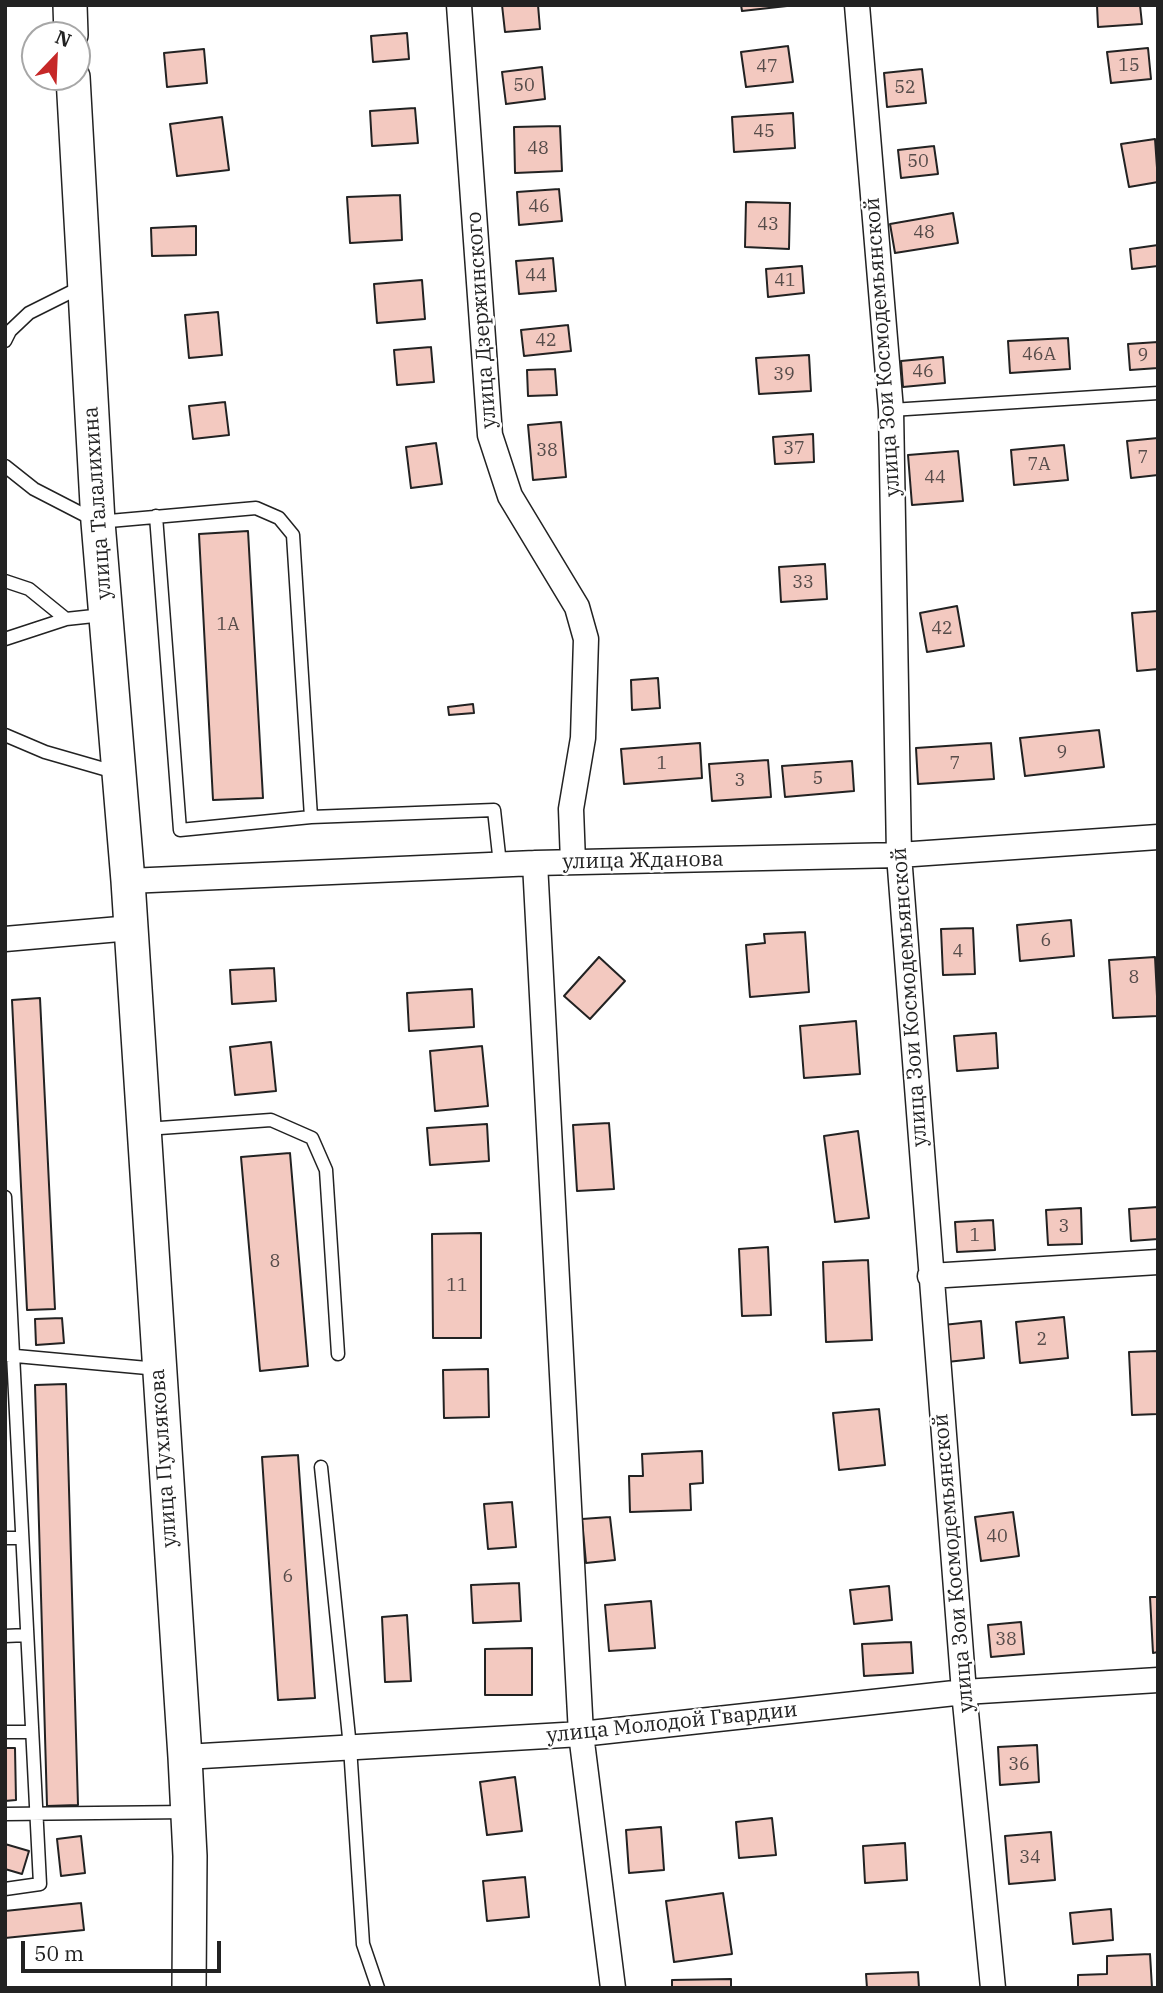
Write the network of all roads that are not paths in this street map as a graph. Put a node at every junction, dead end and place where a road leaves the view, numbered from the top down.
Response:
1 (459, 5) edge
2 (857, 5) edge
3 (74, 91) edge
4 (84, 286) junction
5 (5, 341) edge
6 (1158, 393) edge
7 (891, 410) junction
8 (5, 466) edge
9 (156, 516) junction
10 (98, 522) junction
11 (5, 581) edge
12 (105, 615) junction
13 (66, 619) junction
14 (5, 639) edge
15 (5, 735) edge
16 (118, 773) junction
17 (311, 817) junction
18 (1158, 837) edge
19 (899, 855) junction
20 (573, 862) junction
21 (535, 863) junction
22 (500, 864) junction
23 (128, 881) junction
24 (131, 928) junction
25 (5, 939) edge
26 (145, 1129) junction
27 (5, 1197) edge
28 (7, 1255) edge
29 (1158, 1262) edge
30 (930, 1276) junction
31 (338, 1354) dead end
32 (9, 1355) edge
33 (158, 1369) junction
34 (12, 1448) edge
35 (321, 1467) dead end
36 (5, 1538) edge
37 (22, 1538) junction
38 (27, 1635) junction
39 (5, 1636) edge
40 (1158, 1680) edge
41 (964, 1692) junction
42 (5, 1732) edge
43 (32, 1732) junction
44 (580, 1734) junction
45 (350, 1747) junction
46 (186, 1757) junction
47 (188, 1812) junction
48 (36, 1813) junction
49 (5, 1814) edge
50 (5, 1889) edge
51 (610, 1987) edge
52 (189, 1988) edge
53 (378, 1988) edge
54 (993, 1988) edge

1 - 20 street, улица Дзержинского
2 - 7 street, улица Зои Космодемьянской
3 - 4 street, улица Талалихина
4 - 5 lane
4 - 10 street, улица Талалихина
6 - 7 lane
7 - 19 street, улица Зои Космодемьянской
8 - 10 lane
9 - 10 lane
9 - 17 lane
9 - 17 lane
10 - 12 street, улица Талалихина
11 - 13 lane
12 - 13 lane
12 - 16 street, улица Талалихина
13 - 14 lane
15 - 16 lane
16 - 23 street, улица Талалихина
17 - 22 lane
18 - 19 street, улица Жданова
19 - 20 street, улица Жданова
19 - 30 street, улица Зои Космодемьянской
20 - 21 street, улица Жданова
21 - 22 street, улица Жданова
21 - 44 street
22 - 23 street, улица Жданова
23 - 24 street, улица Талалихина
24 - 25 street
24 - 26 street, улица Пухлякова
26 - 31 lane
26 - 33 street, улица Пухлякова
27 - 28 lane
28 - 32 lane
29 - 30 street
30 - 41 street, улица Зои Космодемьянской
32 - 33 lane
32 - 34 lane
33 - 46 street, улица Пухлякова
34 - 37 lane
35 - 45 lane
36 - 37 lane
37 - 38 lane
38 - 39 lane
38 - 43 lane
40 - 41 street, улица Молодой Гвардии
41 - 44 street, улица Молодой Гвардии
41 - 54 street, улица Зои Космодемьянской
42 - 43 lane
43 - 48 lane
44 - 45 street, улица Молодой Гвардии
44 - 51 street
45 - 46 street, улица Молодой Гвардии
45 - 53 lane
46 - 47 street, улица Пухлякова
47 - 48 lane
47 - 52 street, улица Пухлякова
48 - 49 lane
48 - 50 lane

